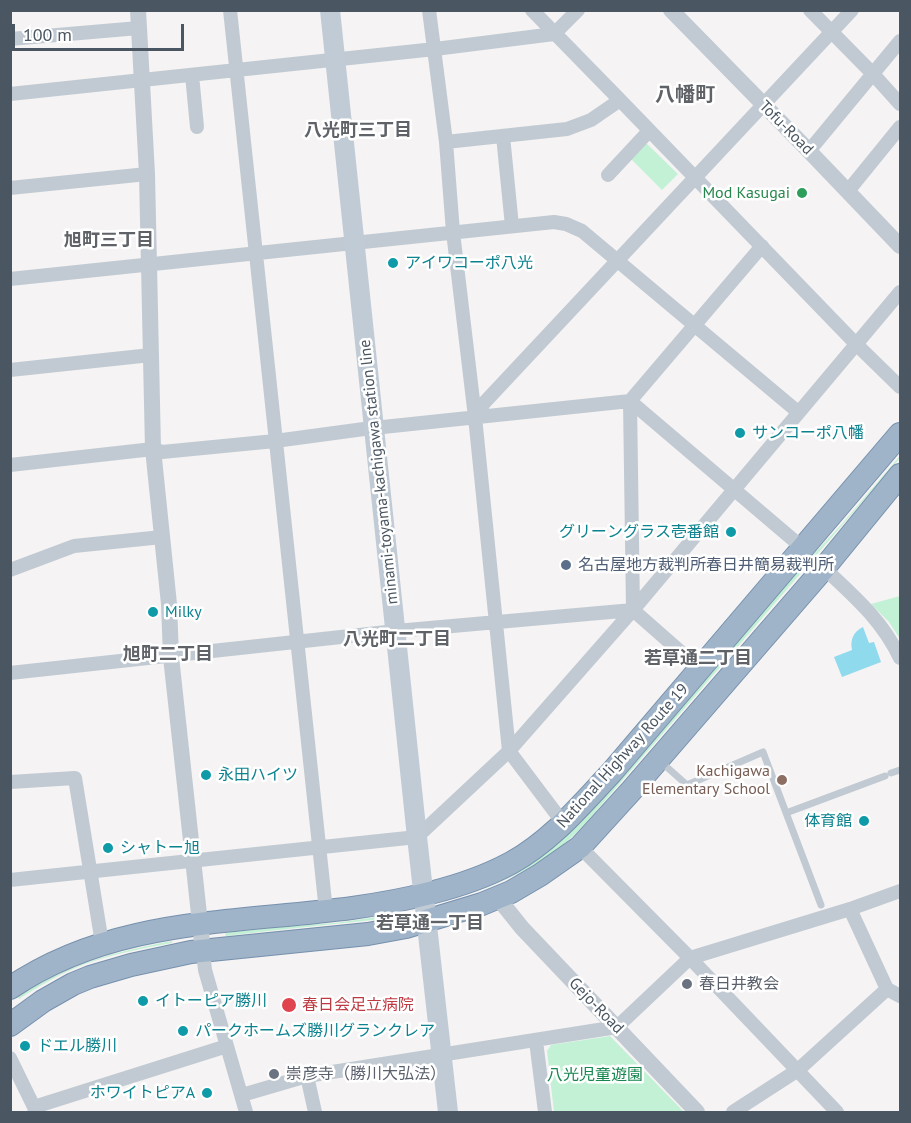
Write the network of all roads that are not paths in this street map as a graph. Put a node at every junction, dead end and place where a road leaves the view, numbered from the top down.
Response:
1 (138, 10) edge
2 (230, 10) edge
3 (330, 10) edge
4 (429, 10) edge
5 (532, 10) edge
6 (578, 10) edge
7 (671, 10) edge
8 (810, 10) edge
9 (852, 10) edge
10 (139, 28) junction
11 (832, 32) junction
12 (554, 34) junction
13 (10, 39) edge
14 (900, 41) edge
15 (435, 49) junction
16 (336, 60) junction
17 (236, 70) junction
18 (873, 74) junction
19 (192, 75) junction
20 (142, 80) junction
21 (10, 94) edge
22 (620, 100) junction
23 (900, 104) edge
24 (764, 106) junction
25 (197, 127) dead end
26 (900, 127) edge
27 (649, 131) junction
28 (503, 136) junction
29 (446, 142) junction
30 (809, 151) junction
31 (147, 174) junction
32 (608, 175) dead end
33 (695, 178) junction
34 (10, 188) edge
35 (848, 191) junction
36 (512, 226) junction
37 (453, 232) junction
38 (355, 243) junction
39 (762, 246) junction
40 (900, 246) edge
41 (257, 253) junction
42 (617, 260) junction
43 (149, 265) junction
44 (10, 279) edge
45 (900, 292) edge
46 (694, 326) junction
47 (856, 344) junction
48 (151, 355) junction
49 (10, 370) edge
50 (900, 387) edge
51 (630, 401) junction
52 (798, 412) junction
53 (475, 417) junction
54 (374, 428) junction
55 (900, 434) edge
56 (275, 441) junction
57 (153, 449) junction
58 (10, 465) edge
59 (900, 475) edge
60 (733, 490) junction
61 (162, 537) junction
62 (804, 549) junction
63 (824, 568) junction
64 (10, 570) edge
65 (633, 610) junction
66 (495, 622) junction
67 (396, 631) junction
68 (297, 642) junction
69 (171, 657) junction
70 (900, 658) edge
71 (700, 669) junction
72 (10, 673) edge
73 (509, 751) junction
74 (658, 759) junction
75 (900, 770) edge
76 (10, 782) edge
77 (786, 813) junction
78 (564, 824) junction
79 (417, 837) junction
80 (580, 847) junction
81 (318, 848) junction
82 (193, 861) junction
83 (90, 872) junction
84 (10, 880) edge
85 (900, 891) edge
86 (424, 895) junction
87 (498, 898) junction
88 (821, 905) dead end
89 (850, 909) junction
90 (326, 911) junction
91 (427, 921) junction
92 (200, 923) junction
93 (102, 943) junction
94 (203, 951) junction
95 (690, 958) junction
96 (10, 988) edge
97 (887, 989) junction
98 (900, 996) edge
99 (10, 1025) edge
100 (617, 1027) junction
101 (536, 1041) junction
102 (227, 1046) junction
103 (442, 1054) junction
104 (10, 1058) edge
105 (798, 1070) junction
106 (307, 1076) junction
107 (242, 1095) junction
108 (34, 1110) edge
109 (246, 1113) edge
110 (315, 1113) edge
111 (448, 1113) edge
112 (545, 1113) edge
113 (697, 1113) edge
114 (733, 1113) edge
115 (837, 1113) edge

1 - 10 street
2 - 17 street
3 - 16 main road, minami-toyama-kachigawa station line
4 - 15 street
5 - 12 street
6 - 12 street
7 - 24 street, Tofu-Road
8 - 11 street
9 - 11 street
10 - 13 street
10 - 20 street
11 - 18 street
11 - 24 street
12 - 15 street
12 - 22 street
14 - 18 street
15 - 16 street
15 - 29 street
16 - 17 street
16 - 38 main road, minami-toyama-kachigawa station line
17 - 19 street
17 - 41 street
18 - 23 street
18 - 30 street
19 - 20 street
19 - 25 street
20 - 21 street
20 - 31 street
22 - 27 street
22 - 28 street
24 - 30 street, Tofu-Road
24 - 33 street
26 - 35 street
27 - 32 street
27 - 33 street
28 - 29 street
28 - 36 street
29 - 37 street
30 - 35 street, Tofu-Road
31 - 34 street
31 - 43 street
33 - 39 street
33 - 42 street
35 - 40 street, Tofu-Road
36 - 37 street
36 - 42 street
37 - 38 street
37 - 53 street
38 - 41 street
38 - 54 main road, minami-toyama-kachigawa station line
39 - 46 street
39 - 47 street
41 - 43 street
41 - 56 street
42 - 46 street
42 - 53 street
43 - 44 street
43 - 48 street
45 - 47 street
46 - 51 street
46 - 52 street
47 - 50 street
47 - 52 street
48 - 49 street
48 - 57 street
51 - 53 street
51 - 60 street
51 - 65 street
52 - 60 street
53 - 54 street
53 - 66 street
54 - 56 street
54 - 67 main road, minami-toyama-kachigawa station line
55 - 62 highway, National Highway Route 19
56 - 57 street
56 - 68 street
57 - 58 street
57 - 61 street
59 - 63 highway, National Highway Route 19
60 - 62 street
60 - 65 street
61 - 64 street
61 - 69 street
62 - 71 highway, National Highway Route 19
63 - 70 street
63 - 74 highway, National Highway Route 19
65 - 66 street
65 - 71 street
65 - 73 street
66 - 67 street
66 - 73 street
67 - 68 street
67 - 79 main road, minami-toyama-kachigawa station line
68 - 69 street
68 - 81 street
69 - 72 street
69 - 82 street
71 - 78 highway, National Highway Route 19
73 - 78 street
73 - 79 street
74 - 77 lane
74 - 80 highway, National Highway Route 19
75 - 77 lane
76 - 83 street
77 - 88 lane
78 - 86 highway, National Highway Route 19
79 - 81 street
79 - 86 main road, minami-toyama-kachigawa station line
80 - 87 highway, National Highway Route 19
80 - 95 street
81 - 82 street
81 - 90 street
82 - 83 street
82 - 92 street
83 - 84 street
83 - 93 street
85 - 89 street
86 - 90 highway, National Highway Route 19
86 - 91 main road, minami-toyama-kachigawa station line
87 - 91 highway, National Highway Route 19
87 - 100 street, Gejo-Road
89 - 95 street
89 - 97 street
90 - 92 highway, National Highway Route 19
91 - 94 highway, National Highway Route 19
91 - 103 main road, minami-toyama-kachigawa station line
92 - 93 highway, National Highway Route 19
92 - 94 street
93 - 96 highway, National Highway Route 19
94 - 99 highway, National Highway Route 19
94 - 102 street
95 - 100 street
95 - 105 street
97 - 98 street
97 - 105 street
100 - 101 street
100 - 113 street, Gejo-Road
101 - 103 street
101 - 112 street
102 - 107 street
102 - 108 street
103 - 106 street
103 - 111 main road, minami-toyama-kachigawa station line
104 - 108 street
105 - 114 street
105 - 115 street
106 - 107 street
106 - 110 street
107 - 109 street

